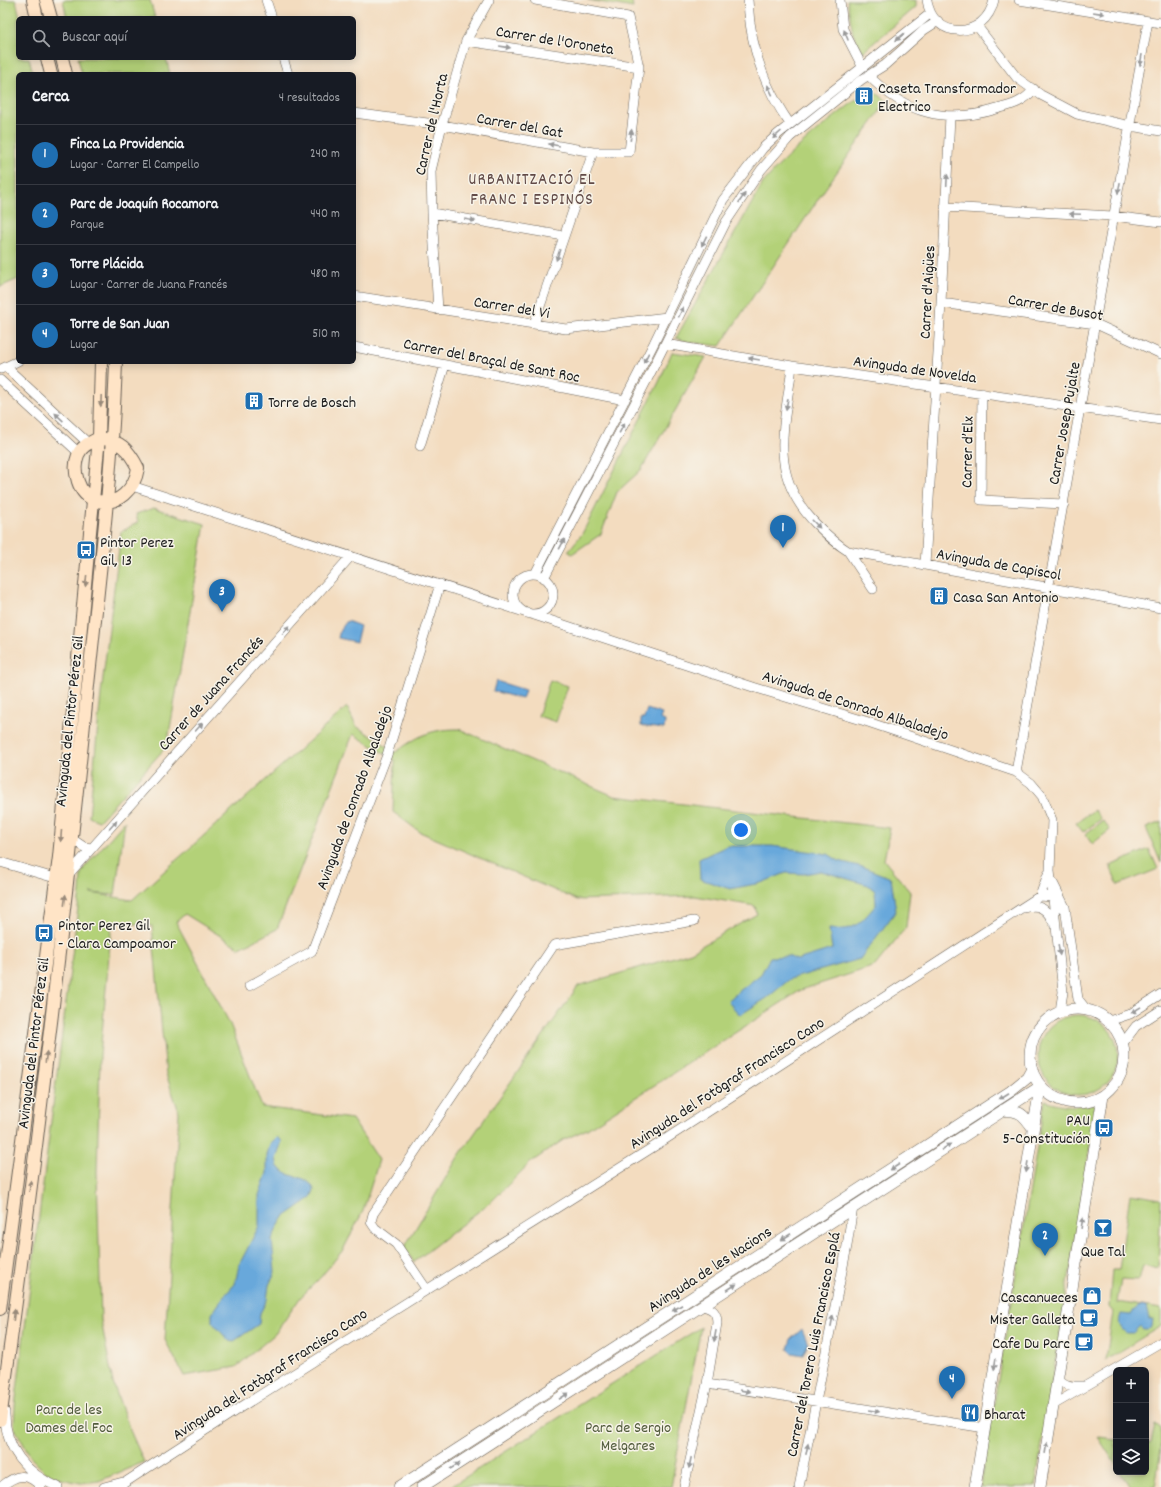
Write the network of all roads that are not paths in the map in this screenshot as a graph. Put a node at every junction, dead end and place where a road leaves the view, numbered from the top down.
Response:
1 (33, 0) edge
2 (46, 0) edge
3 (266, 0) edge
4 (488, 0) edge
5 (535, 0) edge
6 (748, 0) edge
7 (840, 0) edge
8 (927, 0) edge
9 (994, 0) edge
10 (1019, 0) edge
11 (931, 13) junction
12 (37, 16) edge
13 (50, 16) edge
14 (271, 16) edge
15 (938, 22) junction
16 (1148, 22) junction
17 (1161, 23) edge
18 (977, 26) junction
19 (466, 41) junction
20 (48, 60) edge
21 (62, 60) edge
22 (284, 60) edge
23 (862, 66) junction
24 (639, 67) junction
25 (50, 72) edge
26 (66, 72) edge
27 (287, 72) edge
28 (868, 75) junction
29 (1034, 90) junction
30 (356, 113) edge
31 (950, 116) junction
32 (790, 124) junction
33 (442, 125) junction
34 (1130, 126) junction
35 (1161, 131) edge
36 (593, 152) junction
37 (945, 207) junction
38 (432, 213) junction
39 (1114, 216) junction
40 (1161, 222) edge
41 (564, 236) junction
42 (356, 296) edge
43 (942, 303) junction
44 (438, 310) junction
45 (667, 317) junction
46 (534, 324) junction
47 (1096, 324) junction
48 (665, 344) junction
49 (356, 347) edge
50 (1161, 354) edge
51 (16, 363) edge
52 (101, 364) edge
53 (116, 364) edge
54 (445, 365) junction
55 (792, 366) junction
56 (3, 368) edge
57 (0, 380) edge
58 (936, 386) junction
59 (982, 393) junction
60 (625, 400) junction
61 (1080, 408) junction
62 (1161, 420) edge
63 (113, 440) junction
64 (94, 441) junction
65 (420, 446) dead end
66 (79, 453) junction
67 (132, 486) junction
68 (94, 500) junction
69 (107, 502) junction
70 (1064, 504) junction
71 (848, 551) junction
72 (351, 556) junction
73 (925, 565) junction
74 (539, 576) junction
75 (440, 584) junction
76 (1050, 587) junction
77 (873, 589) dead end
78 (513, 595) junction
79 (501, 604) junction
80 (550, 604) junction
81 (1161, 608) edge
82 (526, 613) junction
83 (553, 622) junction
84 (1016, 772) junction
85 (72, 839) junction
86 (92, 848) junction
87 (0, 862) edge
88 (1050, 871) junction
89 (68, 875) junction
90 (55, 878) junction
91 (1040, 896) junction
92 (1052, 897) junction
93 (1065, 909) junction
94 (1021, 910) junction
95 (694, 921) dead end
96 (1055, 926) junction
97 (249, 986) dead end
98 (1161, 994) edge
99 (1086, 1009) junction
100 (1161, 1010) edge
101 (1060, 1011) junction
102 (1109, 1021) junction
103 (1123, 1043) junction
104 (1032, 1069) junction
105 (1042, 1087) junction
106 (1103, 1096) junction
107 (1003, 1110) junction
108 (1034, 1128) junction
109 (853, 1207) junction
110 (428, 1290) junction
111 (703, 1306) junction
112 (0, 1309) edge
113 (1161, 1342) edge
114 (1058, 1377) junction
115 (5, 1381) junction
116 (707, 1384) junction
117 (1084, 1386) junction
118 (816, 1402) junction
119 (1053, 1405) junction
120 (0, 1420) edge
121 (985, 1428) junction
122 (127, 1481) junction
123 (1, 1487) edge
124 (41, 1487) edge
125 (58, 1487) edge
126 (104, 1487) edge
127 (118, 1487) edge
128 (399, 1487) edge
129 (422, 1487) edge
130 (684, 1487) edge
131 (799, 1487) edge
132 (975, 1487) edge
133 (1040, 1487) edge

1 - 12 main road
2 - 13 main road
3 - 14 street
4 - 19 street, Carrer de l'Horta
5 - 24 street
32 -> 6 street
23 -> 7 street
8 - 11 street
9 - 18 street
10 -> 16 street
11 - 15 street
11 -> 23 street
15 - 18 street
15 - 28 street
16 - 17 street
16 -> 34 street, Carrer Josep Pujalte
18 - 29 street
19 -> 24 street, Carrer de l'Oroneta
19 - 33 street, Carrer de l'Horta
20 - 25 main road
21 - 26 main road
22 - 27 street
23 - 32 street
36 -> 24 street, Carrer del Gat
28 - 31 street
48 -> 28 street
29 - 31 street
29 - 34 street
30 - 33 street, Carrer del Gat
37 -> 31 street, Carrer d'Aigües
32 -> 45 street
36 -> 33 street, Carrer del Gat
33 - 38 street, Carrer de l'Horta
34 - 35 street
34 -> 39 street, Carrer Josep Pujalte
36 - 41 street
39 -> 37 street
37 - 43 street, Carrer d'Aigües
38 -> 41 street
38 - 44 street, Carrer de l'Horta
39 - 40 street
39 - 47 street, Carrer Josep Pujalte
41 -> 46 street
42 - 44 street, Carrer del Vi
43 - 47 street, Carrer de Busot
43 - 58 street, Carrer d'Aigües
44 - 46 street, Carrer del Vi
45 - 46 street, Carrer del Vi
45 -> 60 street
47 - 50 street, Carrer de Busot
47 - 61 street, Carrer Josep Pujalte
55 -> 48 street, Avinguda de Novelda
74 -> 48 street
49 - 54 street, Carrer del Braçal de Sant Roc
51 - 56 street
52 -> 64 main road, Avinguda del Pintor Pérez Gil
53 - 63 main road, Avinguda del Pintor Pérez Gil
54 - 60 street, Carrer del Braçal de Sant Roc
54 - 65 street
55 - 58 street, Avinguda de Novelda
55 -> 71 street, Avinguda de Capiscol
64 -> 56 street
57 - 66 street
58 - 59 street, Avinguda de Novelda
58 - 73 street, Carrer d'Aigües
59 - 61 street, Avinguda de Novelda
59 - 70 street, Carrer d’Elx
60 - 74 street
61 - 62 street, Avinguda de Novelda
61 - 70 street, Carrer Josep Pujalte
63 - 64 main road
63 - 67 main road
63 - 69 main road, Avinguda del Pintor Pérez Gil
64 - 66 main road
64 - 68 main road, Avinguda del Pintor Pérez Gil
66 - 68 main road
67 - 69 main road
67 - 72 street, Avinguda de Conrado Albaladejo
68 - 69 main road
68 -> 90 main road, Avinguda del Pintor Pérez Gil
69 - 85 main road, Avinguda del Pintor Pérez Gil
70 - 76 street, Carrer Josep Pujalte
71 - 73 street, Avinguda de Capiscol
71 - 77 street
72 - 75 street, Avinguda de Conrado Albaladejo
86 -> 72 street, Carrer de Juana Francés
73 - 76 street, Avinguda de Capiscol
74 - 78 street
74 - 80 street
75 - 79 street, Avinguda de Conrado Albaladejo
75 - 97 street, Avinguda de Conrado Albaladejo
76 - 81 street, Avinguda de Capiscol
76 - 84 street, Carrer Josep Pujalte
78 - 79 street
78 - 82 street
79 - 82 street, Avinguda de Conrado Albaladejo
80 - 82 street
80 - 83 street
82 - 83 street, Avinguda de Conrado Albaladejo
83 - 84 street, Avinguda de Conrado Albaladejo
84 - 88 street
85 - 86 street
85 - 89 main road, Avinguda del Pintor Pérez Gil
86 - 89 street, Carrer de Juana Francés
87 - 90 street
88 - 91 street
88 - 92 street
88 - 93 street
89 - 90 street
115 -> 89 main road, Avinguda del Pintor Pérez Gil
90 - 112 main road, Avinguda del Pintor Pérez Gil
91 - 92 street
91 - 94 street, Avinguda del Fotògraf Francisco Cano
92 - 93 street
92 - 96 street
93 - 99 street
94 - 96 street
94 - 110 street, Avinguda del Fotògraf Francisco Cano
95 - 110 street
96 -> 101 street
98 -> 102 street
99 - 101 street
99 - 102 street
100 - 103 street
101 - 104 street
102 - 103 street
103 - 106 street
104 - 105 street
104 -> 128 street, Avinguda de les Nacions
105 - 106 street
105 - 107 street, Avinguda de les Nacions
105 - 108 street
114 -> 106 street
107 - 108 street
109 -> 107 street, Avinguda de les Nacions
108 -> 121 street
111 -> 109 street, Avinguda de les Nacions
118 -> 109 street, Carrer del Torero Luis Francisco Esplá
110 - 122 street, Avinguda del Fotògraf Francisco Cano
111 -> 116 street
129 -> 111 street, Avinguda de les Nacions
113 - 117 street
114 - 117 street
114 - 119 street
115 - 120 main road, Avinguda del Pintor Pérez Gil
115 - 125 street
116 -> 118 street
116 -> 130 street
117 - 119 street
118 -> 121 street
131 -> 118 street, Carrer del Torero Luis Francisco Esplá
133 -> 119 street
121 - 132 street
122 - 126 street, Avinguda del Fotògraf Francisco Cano
122 - 127 street, Avinguda del Fotògraf Francisco Cano
123 - 124 street

